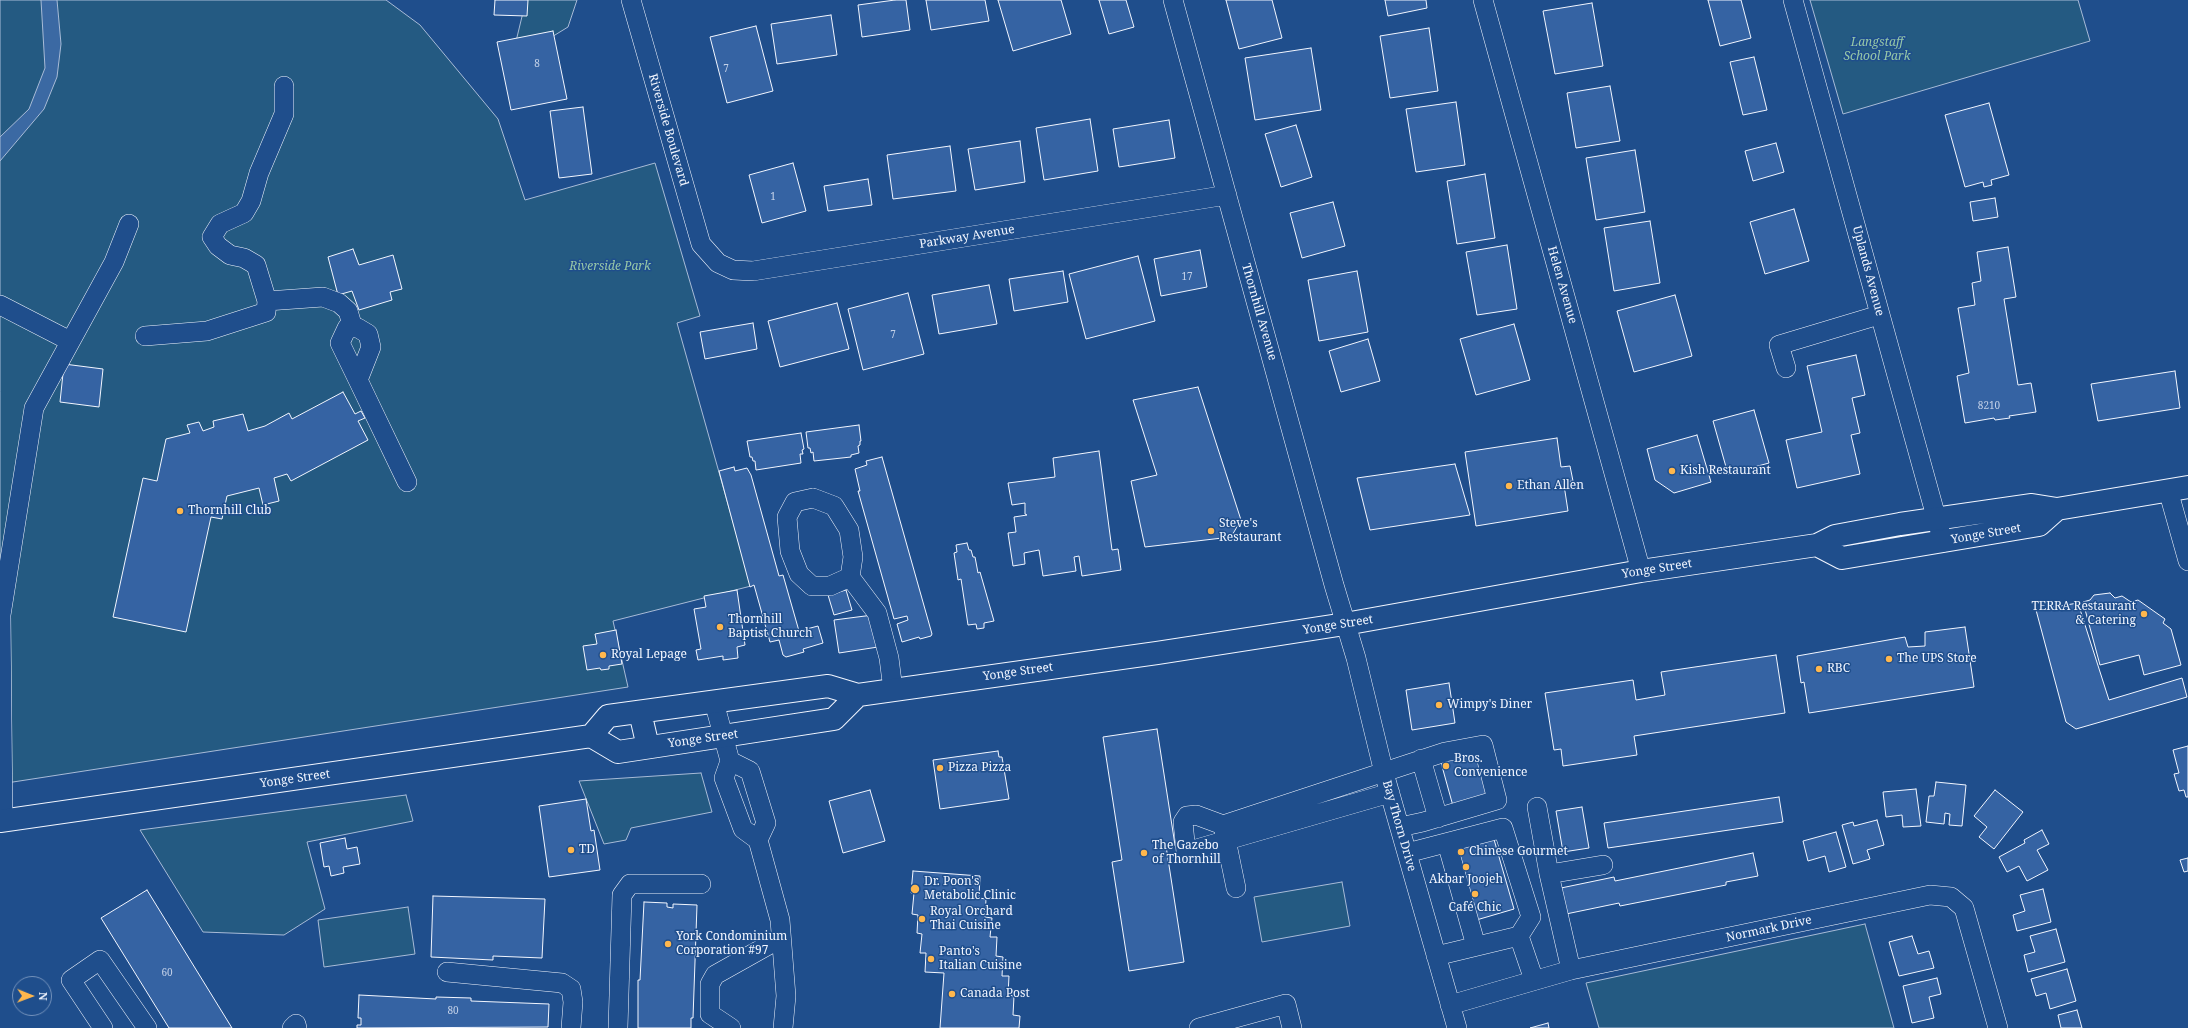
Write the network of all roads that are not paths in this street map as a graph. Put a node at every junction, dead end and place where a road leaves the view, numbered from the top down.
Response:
1 (631, 0) edge
2 (1173, 0) edge
3 (1483, 0) edge
4 (1794, 0) edge
5 (284, 86) dead end
6 (1227, 195) junction
7 (130, 224) dead end
8 (711, 257) joint
9 (267, 301) junction
10 (0, 305) edge
11 (1879, 315) junction
12 (353, 328) junction
13 (145, 336) dead end
14 (70, 341) junction
15 (1786, 368) dead end
16 (358, 380) junction
17 (408, 482) dead end
18 (2178, 489) edge
19 (2057, 509) junction
20 (1936, 519) junction
21 (1943, 542) junction
22 (1817, 545) junction
23 (2188, 561) edge
24 (1641, 571) junction
25 (850, 577) junction
26 (1345, 624) junction
27 (893, 690) junction
28 (858, 695) junction
29 (714, 702) junction
30 (640, 712) junction
31 (591, 736) junction
32 (723, 736) junction
33 (648, 747) junction
34 (1421, 759) junction
35 (730, 761) junction
36 (1384, 774) junction
37 (1390, 793) junction
38 (1537, 807) dead end
39 (1438, 818) junction
40 (1, 821) edge
41 (1400, 827) junction
42 (1225, 833) junction
43 (758, 840) junction
44 (1446, 843) junction
45 (1407, 853) junction
46 (1603, 865) dead end
47 (1549, 874) junction
48 (700, 884) dead end
49 (1236, 888) dead end
50 (1519, 936) junction
51 (781, 938) junction
52 (1476, 946) junction
53 (1436, 956) junction
54 (1571, 970) junction
55 (447, 972) dead end
56 (1534, 980) junction
57 (1450, 1004) junction
58 (103, 1028) edge
59 (147, 1028) edge
60 (571, 1028) edge
61 (618, 1028) edge
62 (731, 1028) edge
63 (783, 1028) edge
64 (1199, 1028) edge
65 (1292, 1028) edge
66 (1457, 1028) edge
67 (1998, 1028) edge

1 - 8 street, Riverside Boulevard
2 - 6 street, Thornhill Avenue
3 - 24 street, Helen Avenue
4 - 11 street, Uplands Avenue
5 - 9 street
6 - 8 street, Parkway Avenue
6 - 26 street, Thornhill Avenue
7 - 14 street
9 - 12 street
9 - 13 street
10 - 14 street
11 - 15 street
11 - 20 street, Uplands Avenue
12 - 16 street
12 - 16 street
14 - 40 street
16 - 17 street
18 - 19 main road, Yonge Street
18 - 23 street
19 - 20 main road, Yonge Street
19 - 21 main road, Yonge Street
20 - 21 street, Uplands Avenue
20 - 22 main road, Yonge Street
21 - 22 main road, Yonge Street
22 - 24 main road, Yonge Street
24 - 26 main road, Yonge Street
25 - 25 street
25 - 27 street
26 - 27 main road, Yonge Street
26 - 36 street, Bay Thorn Drive
27 - 28 main road, Yonge Street
28 - 29 main road, Yonge Street
28 - 32 main road, Yonge Street
29 - 30 main road, Yonge Street
29 - 32 street
30 - 31 main road, Yonge Street
30 - 33 main road
31 - 33 main road, Yonge Street
31 - 40 main road, Yonge Street
32 - 33 main road, Yonge Street
32 - 35 street
34 - 36 street
34 - 39 street
34 - 39 street
35 - 43 street
35 - 43 street
36 - 37 street, Bay Thorn Drive
36 - 42 street
37 - 41 street, Bay Thorn Drive
37 - 42 street
38 - 47 street
39 - 41 street
41 - 45 street, Bay Thorn Drive
42 - 49 street
43 - 51 street
44 - 45 street
44 - 50 street
44 - 52 street
45 - 53 street, Bay Thorn Drive
46 - 47 street
47 - 54 street
48 - 61 street
50 - 52 street
50 - 56 street
51 - 62 street
51 - 63 street
52 - 53 street
53 - 57 street, Bay Thorn Drive
54 - 56 street, Normark Drive
54 - 67 street, Normark Drive
55 - 60 street
56 - 57 street, Normark Drive
57 - 66 street, Bay Thorn Drive
58 - 59 street
64 - 65 street

